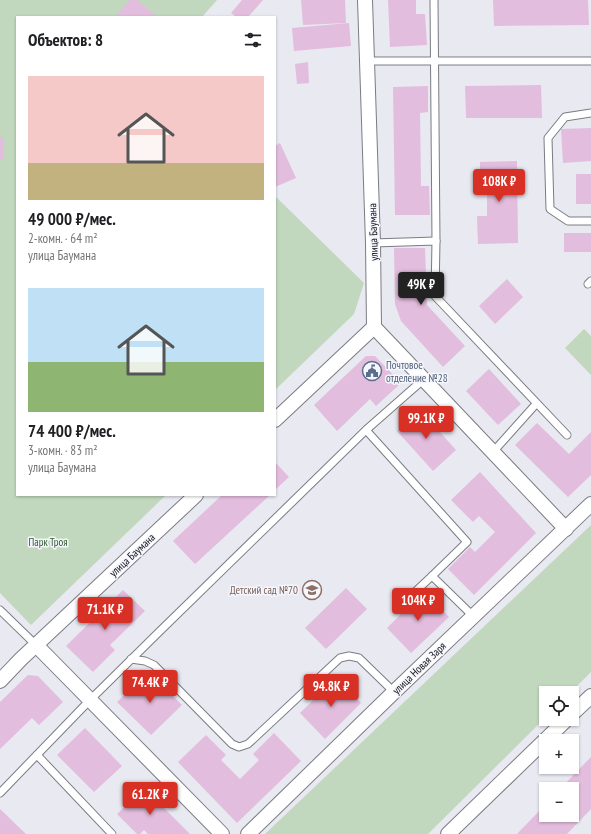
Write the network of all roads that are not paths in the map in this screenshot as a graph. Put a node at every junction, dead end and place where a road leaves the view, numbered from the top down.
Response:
1 (365, 0) edge
2 (434, 0) edge
3 (435, 60) junction
4 (368, 61) junction
5 (591, 61) edge
6 (591, 114) edge
7 (591, 221) edge
8 (436, 241) junction
9 (373, 243) junction
10 (374, 327) junction
11 (424, 379) junction
12 (536, 404) junction
13 (276, 419) edge
14 (366, 430) junction
15 (567, 435) dead end
16 (493, 452) junction
17 (195, 496) edge
18 (591, 504) edge
19 (566, 529) junction
20 (432, 576) junction
21 (401, 605) dead end
22 (0, 610) edge
23 (6, 616) junction
24 (473, 616) junction
25 (0, 622) edge
26 (36, 645) junction
27 (131, 659) junction
28 (0, 681) edge
29 (394, 692) junction
30 (591, 696) edge
31 (90, 700) junction
32 (579, 707) edge
33 (560, 726) edge
34 (37, 755) junction
35 (0, 793) edge
36 (112, 834) edge
37 (222, 834) edge
38 (248, 834) edge
39 (448, 834) edge

1 - 4 street, улица Баумана
2 - 3 lane
3 - 4 lane
3 - 5 lane
3 - 8 lane
4 - 9 street, улица Баумана
6 - 7 lane
8 - 9 lane
8 - 12 lane
9 - 10 street, улица Баумана
10 - 11 street
10 - 13 street
11 - 14 lane
11 - 16 street
12 - 15 lane
12 - 16 lane
14 - 20 lane
14 - 27 lane
16 - 19 street
17 - 26 street, улица Баумана
18 - 19 street, улица Новая Заря
19 - 24 street, улица Новая Заря
20 - 21 lane
20 - 24 lane
22 - 23 lane
23 - 25 lane
23 - 26 lane
24 - 29 street, улица Новая Заря
26 - 28 street, улица Баумана
26 - 31 street
27 - 29 lane
27 - 31 lane
29 - 38 street, улица Новая Заря
30 - 32 street
31 - 34 lane
31 - 37 street
33 - 39 street
34 - 35 lane
34 - 36 lane

